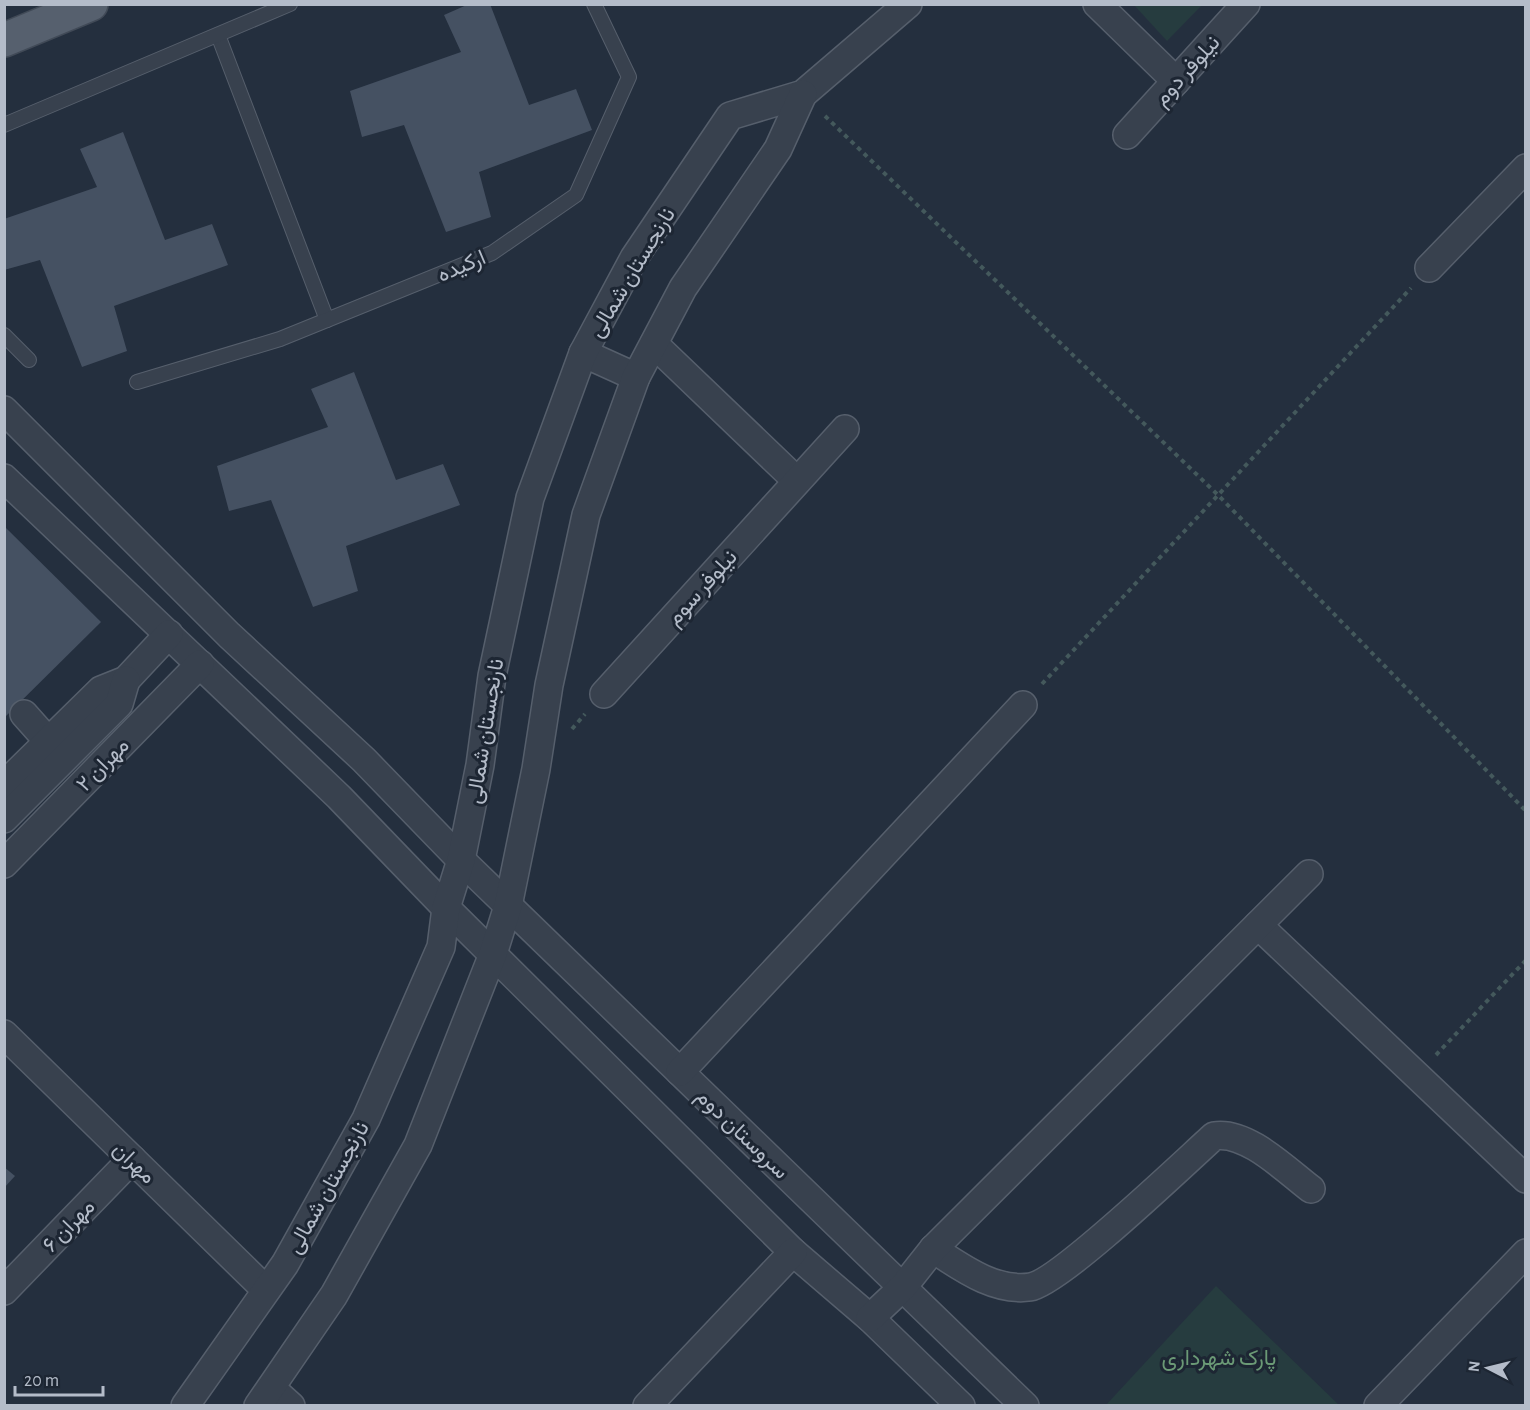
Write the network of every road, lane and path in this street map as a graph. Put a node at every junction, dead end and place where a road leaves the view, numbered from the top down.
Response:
1 (91, 4) edge
2 (290, 4) edge
3 (594, 4) edge
4 (908, 4) edge
5 (1097, 4) edge
6 (1246, 4) edge
7 (218, 35) junction
8 (4, 40) edge
9 (1176, 81) junction
10 (803, 94) junction
11 (4, 125) edge
12 (1127, 135) dead end
13 (1526, 168) edge
14 (1429, 268) joint
15 (327, 320) junction
16 (4, 335) edge
17 (654, 344) junction
18 (583, 353) junction
19 (29, 360) dead end
20 (636, 377) junction
21 (137, 382) dead end
22 (4, 410) edge
23 (845, 429) dead end
24 (4, 478) edge
25 (797, 481) junction
26 (1218, 495) junction
27 (115, 520) junction
28 (83, 552) junction
29 (169, 634) junction
30 (200, 664) junction
31 (604, 694) dead end
32 (1023, 705) joint
33 (24, 714) dead end
34 (35, 754) junction
35 (4, 785) edge
36 (1526, 811) edge
37 (4, 819) edge
38 (461, 860) junction
39 (4, 864) edge
40 (1309, 874) dead end
41 (508, 906) junction
42 (446, 908) junction
43 (1258, 925) junction
44 (493, 954) junction
45 (1526, 960) edge
46 (4, 1034) edge
47 (680, 1072) junction
48 (1417, 1076) junction
49 (132, 1159) junction
50 (1526, 1179) edge
51 (1311, 1189) dead end
52 (933, 1249) junction
53 (793, 1252) junction
54 (1526, 1254) edge
55 (903, 1287) junction
56 (266, 1290) junction
57 (4, 1291) edge
58 (870, 1318) junction
59 (265, 1397) edge
60 (185, 1406) edge
61 (291, 1406) edge
62 (647, 1406) edge
63 (961, 1406) edge
64 (1025, 1406) edge
65 (1378, 1406) edge

1 - 8 main road
2 - 7 lane
3 - 15 lane, ارکیده
4 - 10 street, نارنجستان شمالی
5 - 9 street
6 - 9 street, نیلوفر دوم
7 - 11 lane
7 - 15 lane
9 - 12 street, نیلوفر دوم
10 - 17 street, نارنجستان شمالی
10 - 18 street, نارنجستان شمالی
10 - 26 path
13 - 14 street
14 - 26 path
15 - 21 lane, ارکیده
16 - 19 lane
17 - 20 street, نارنجستان شمالی
17 - 25 street
18 - 20 street
18 - 38 street, نارنجستان شمالی
20 - 41 street, نارنجستان شمالی
22 - 27 street, سروستان دوم
23 - 25 street, نیلوفر سوم
24 - 28 street
25 - 31 street, نیلوفر سوم
26 - 32 path
26 - 36 path
27 - 28 street
27 - 38 street, سروستان دوم
28 - 29 street
29 - 30 street
29 - 34 street
30 - 39 street, مهران ۲
30 - 42 street
32 - 47 street
33 - 34 street
34 - 35 street
34 - 37 street
38 - 41 street, سروستان دوم
38 - 42 street, نارنجستان شمالی
40 - 43 street
41 - 44 street, نارنجستان شمالی
41 - 47 street, سروستان دوم
42 - 44 street
42 - 56 street, نارنجستان شمالی
43 - 48 street
43 - 52 street
44 - 53 street
44 - 59 street, نارنجستان شمالی
45 - 48 path
46 - 49 street, مهران
47 - 55 street, سروستان دوم
48 - 50 street
49 - 56 street, مهران
49 - 57 street, مهران ۶
51 - 52 street
52 - 55 street
53 - 58 street
53 - 62 street
54 - 65 street
55 - 58 street
55 - 64 street, سروستان دوم
56 - 60 street, نارنجستان شمالی
58 - 63 street
59 - 61 street

